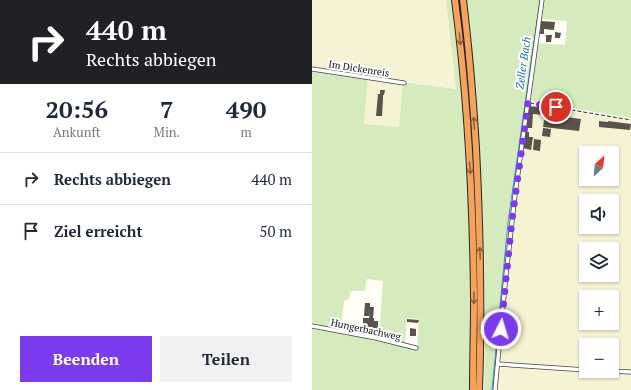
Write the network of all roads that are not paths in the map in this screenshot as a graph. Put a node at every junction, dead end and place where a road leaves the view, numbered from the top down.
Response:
1 (455, 0) edge
2 (462, 0) edge
3 (542, 0) edge
4 (312, 69) edge
5 (404, 83) dead end
6 (312, 326) edge
7 (416, 348) dead end
8 (498, 364) junction
9 (579, 370) edge
10 (619, 371) edge
11 (631, 372) edge
12 (473, 390) edge
13 (479, 390) edge
14 (495, 390) edge

1 -> 12 highway
13 -> 2 highway
3 - 8 street
4 - 5 street, Im Dickenreis
6 - 7 street, Hungerbachweg
8 - 9 street
8 - 14 street
10 - 11 street

